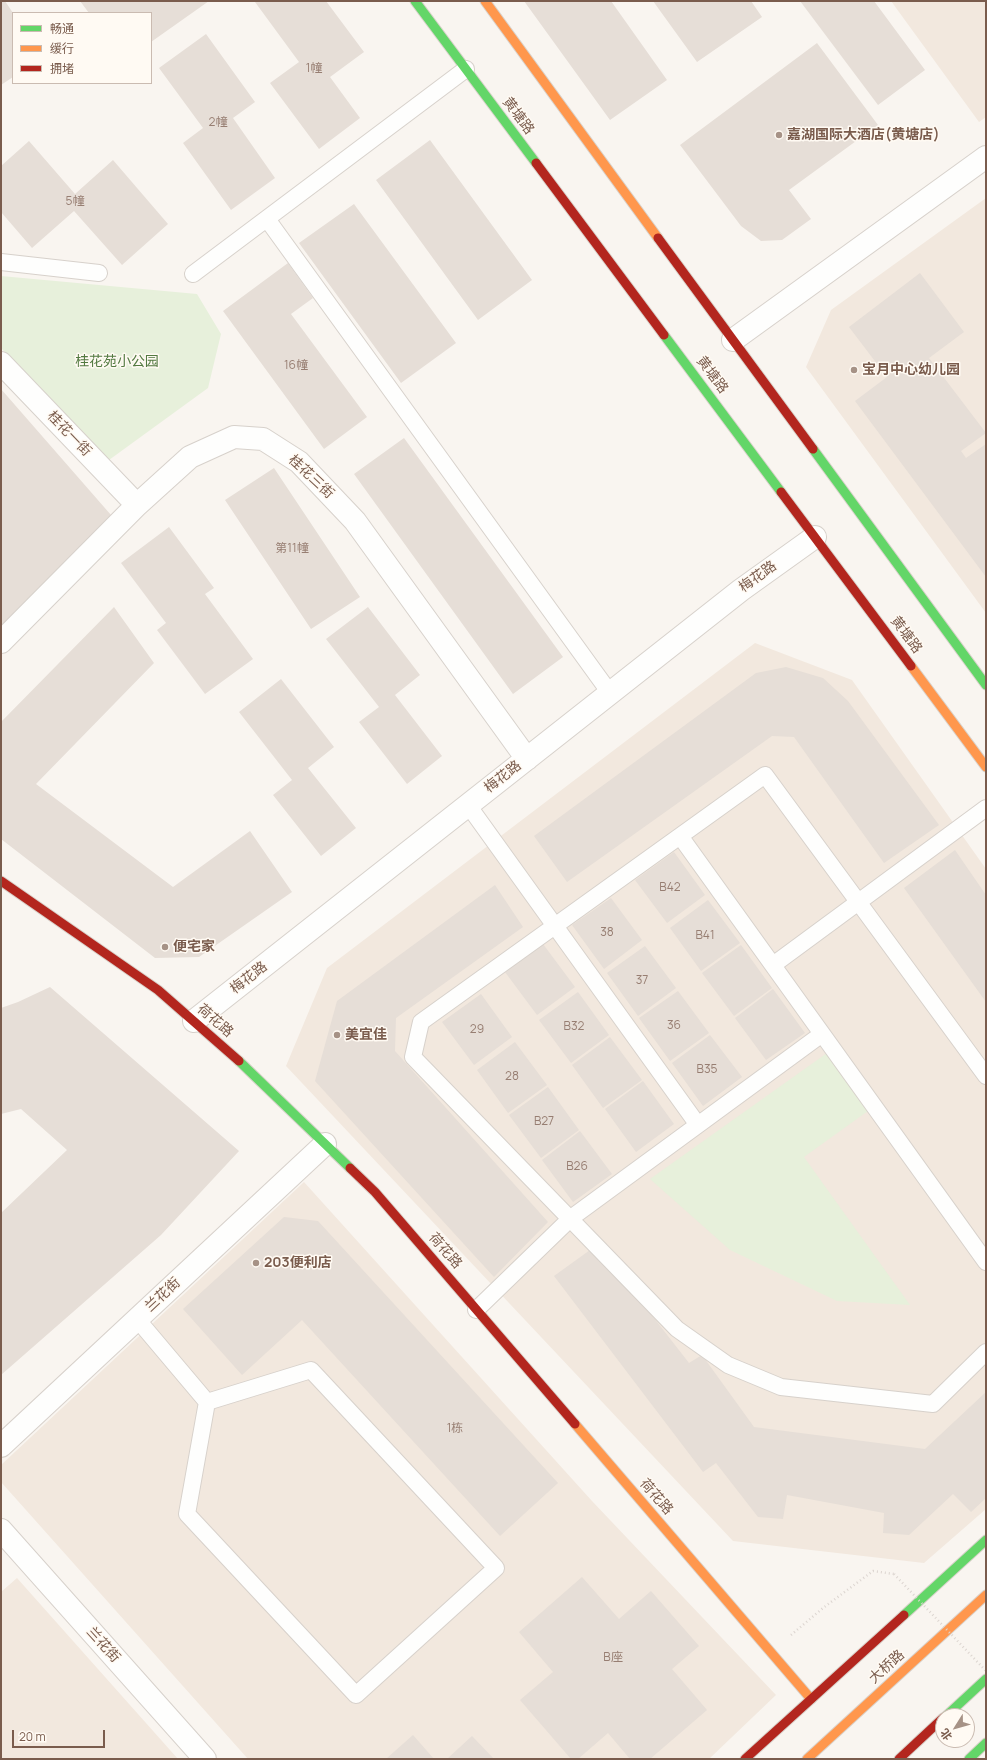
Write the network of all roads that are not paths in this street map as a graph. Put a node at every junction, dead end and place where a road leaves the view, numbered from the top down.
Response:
1 (415, 1) edge
2 (485, 1) edge
3 (466, 69) junction
4 (986, 157) edge
5 (267, 219) junction
6 (1, 262) edge
7 (99, 273) dead end
8 (193, 274) dead end
9 (733, 340) junction
10 (1, 363) edge
11 (137, 504) junction
12 (815, 537) junction
13 (1, 642) edge
14 (986, 685) edge
15 (610, 693) junction
16 (527, 759) junction
17 (986, 767) edge
18 (468, 805) junction
19 (986, 808) edge
20 (680, 836) junction
21 (1, 881) edge
22 (859, 902) junction
23 (554, 926) junction
24 (773, 965) junction
25 (194, 1021) junction
26 (822, 1034) junction
27 (986, 1076) edge
28 (698, 1125) junction
29 (325, 1144) junction
30 (571, 1218) junction
31 (986, 1262) edge
32 (476, 1310) junction
33 (137, 1319) junction
34 (986, 1352) edge
35 (207, 1402) junction
36 (1, 1446) edge
37 (1, 1530) edge
38 (986, 1540) edge
39 (986, 1595) edge
40 (986, 1679) edge
41 (811, 1699) junction
42 (955, 1708) edge
43 (935, 1725) edge
44 (986, 1743) edge
45 (205, 1759) edge
46 (745, 1759) edge
47 (807, 1759) edge
48 (899, 1759) edge
49 (969, 1759) edge

1 - 3 main road, 黄塘路
2 - 9 main road
3 - 5 lane
3 - 12 main road, 黄塘路
4 - 9 street
5 - 8 lane
5 - 15 lane
6 - 7 lane
9 - 14 main road
10 - 11 street, 桂花一街
11 - 13 street, 桂花三街
11 - 16 street, 桂花三街
12 - 15 street, 梅花路
12 - 17 main road, 黄塘路
15 - 16 street, 梅花路
16 - 18 street, 梅花路
18 - 23 lane
18 - 25 street, 梅花路
19 - 22 lane
20 - 22 lane
20 - 23 lane
20 - 24 lane
21 - 25 main road, 荷花路
22 - 24 lane
22 - 27 lane
23 - 28 lane
23 - 30 lane
24 - 26 lane
25 - 29 main road, 荷花路
26 - 28 lane
26 - 31 lane
28 - 30 lane
29 - 32 main road, 荷花路
29 - 33 street, 兰花街
30 - 32 lane
30 - 34 lane
32 - 41 main road, 荷花路
33 - 35 lane
33 - 36 street, 兰花街
35 - 35 lane
37 - 45 street, 兰花街
38 - 41 main road
39 - 47 main road, 大桥路
40 - 42 main road
41 - 46 main road
43 - 48 main road
44 - 49 main road

